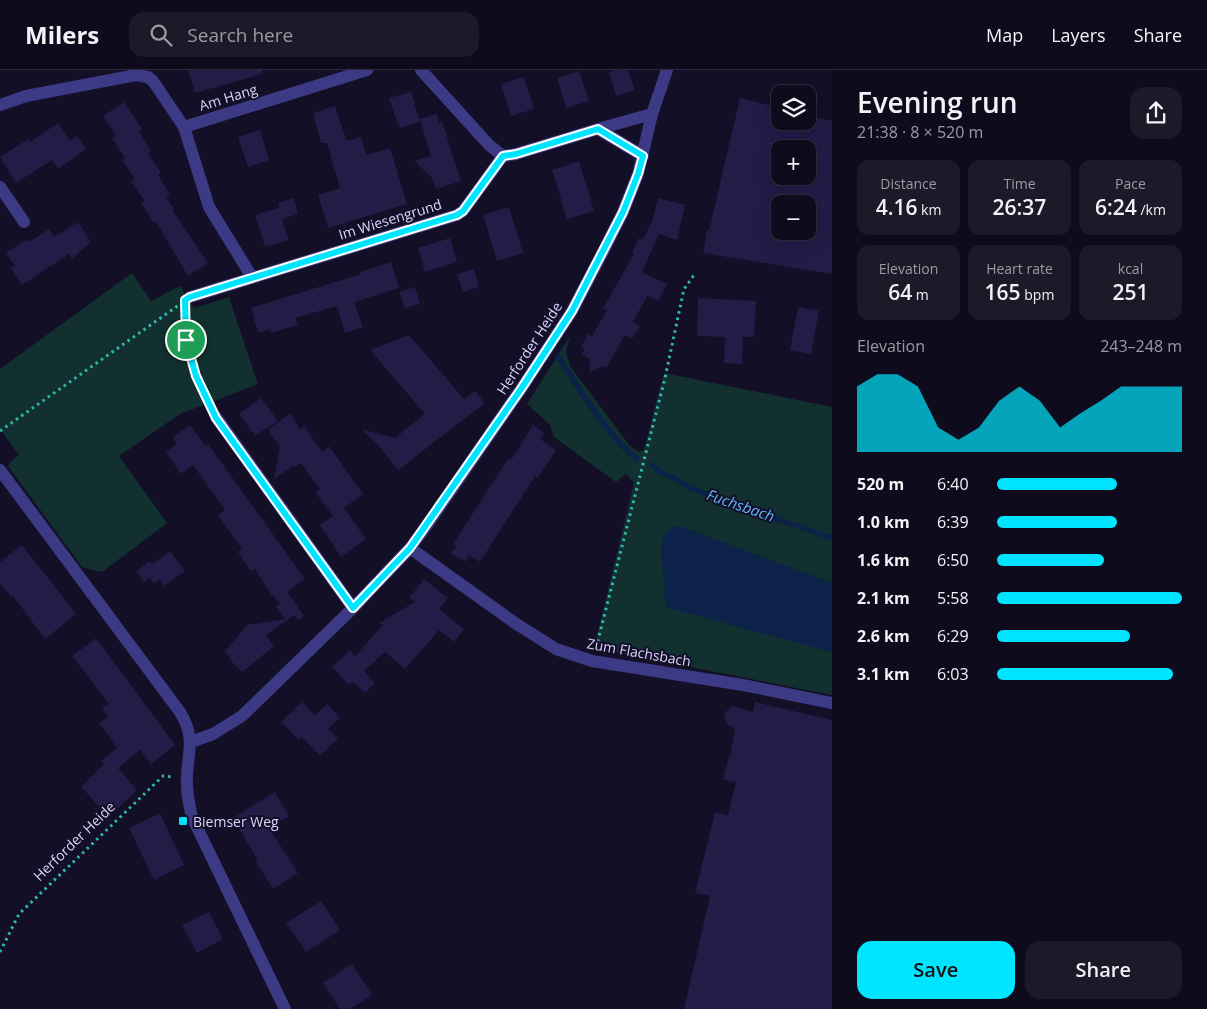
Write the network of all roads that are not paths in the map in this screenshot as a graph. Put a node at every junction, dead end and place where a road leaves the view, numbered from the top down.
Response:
1 (367, 70) edge
2 (421, 70) edge
3 (667, 70) edge
4 (0, 105) edge
5 (652, 114) junction
6 (184, 127) junction
7 (598, 129) junction
8 (503, 156) junction
9 (643, 156) junction
10 (0, 187) edge
11 (24, 222) dead end
12 (252, 277) junction
13 (190, 297) dead end
14 (216, 418) road end
15 (0, 470) edge
16 (410, 548) junction
17 (353, 608) junction
18 (832, 703) edge
19 (191, 742) junction
20 (286, 1009) edge

1 - 6 street, Am Hang
2 - 8 street
3 - 5 street, Herforder Heide
4 - 6 street
5 - 7 street
5 - 9 street, Herforder Heide
6 - 12 street
7 - 8 street
7 - 9 street
8 - 12 street, Im Wiesengrund
9 - 16 street, Herforder Heide
10 - 11 street
12 - 13 street, Im Wiesengrund
14 - 17 street
15 - 19 street
16 - 17 street, Herforder Heide
16 - 18 street, Zum Flachsbach
17 - 19 street, Herforder Heide
19 - 20 street

